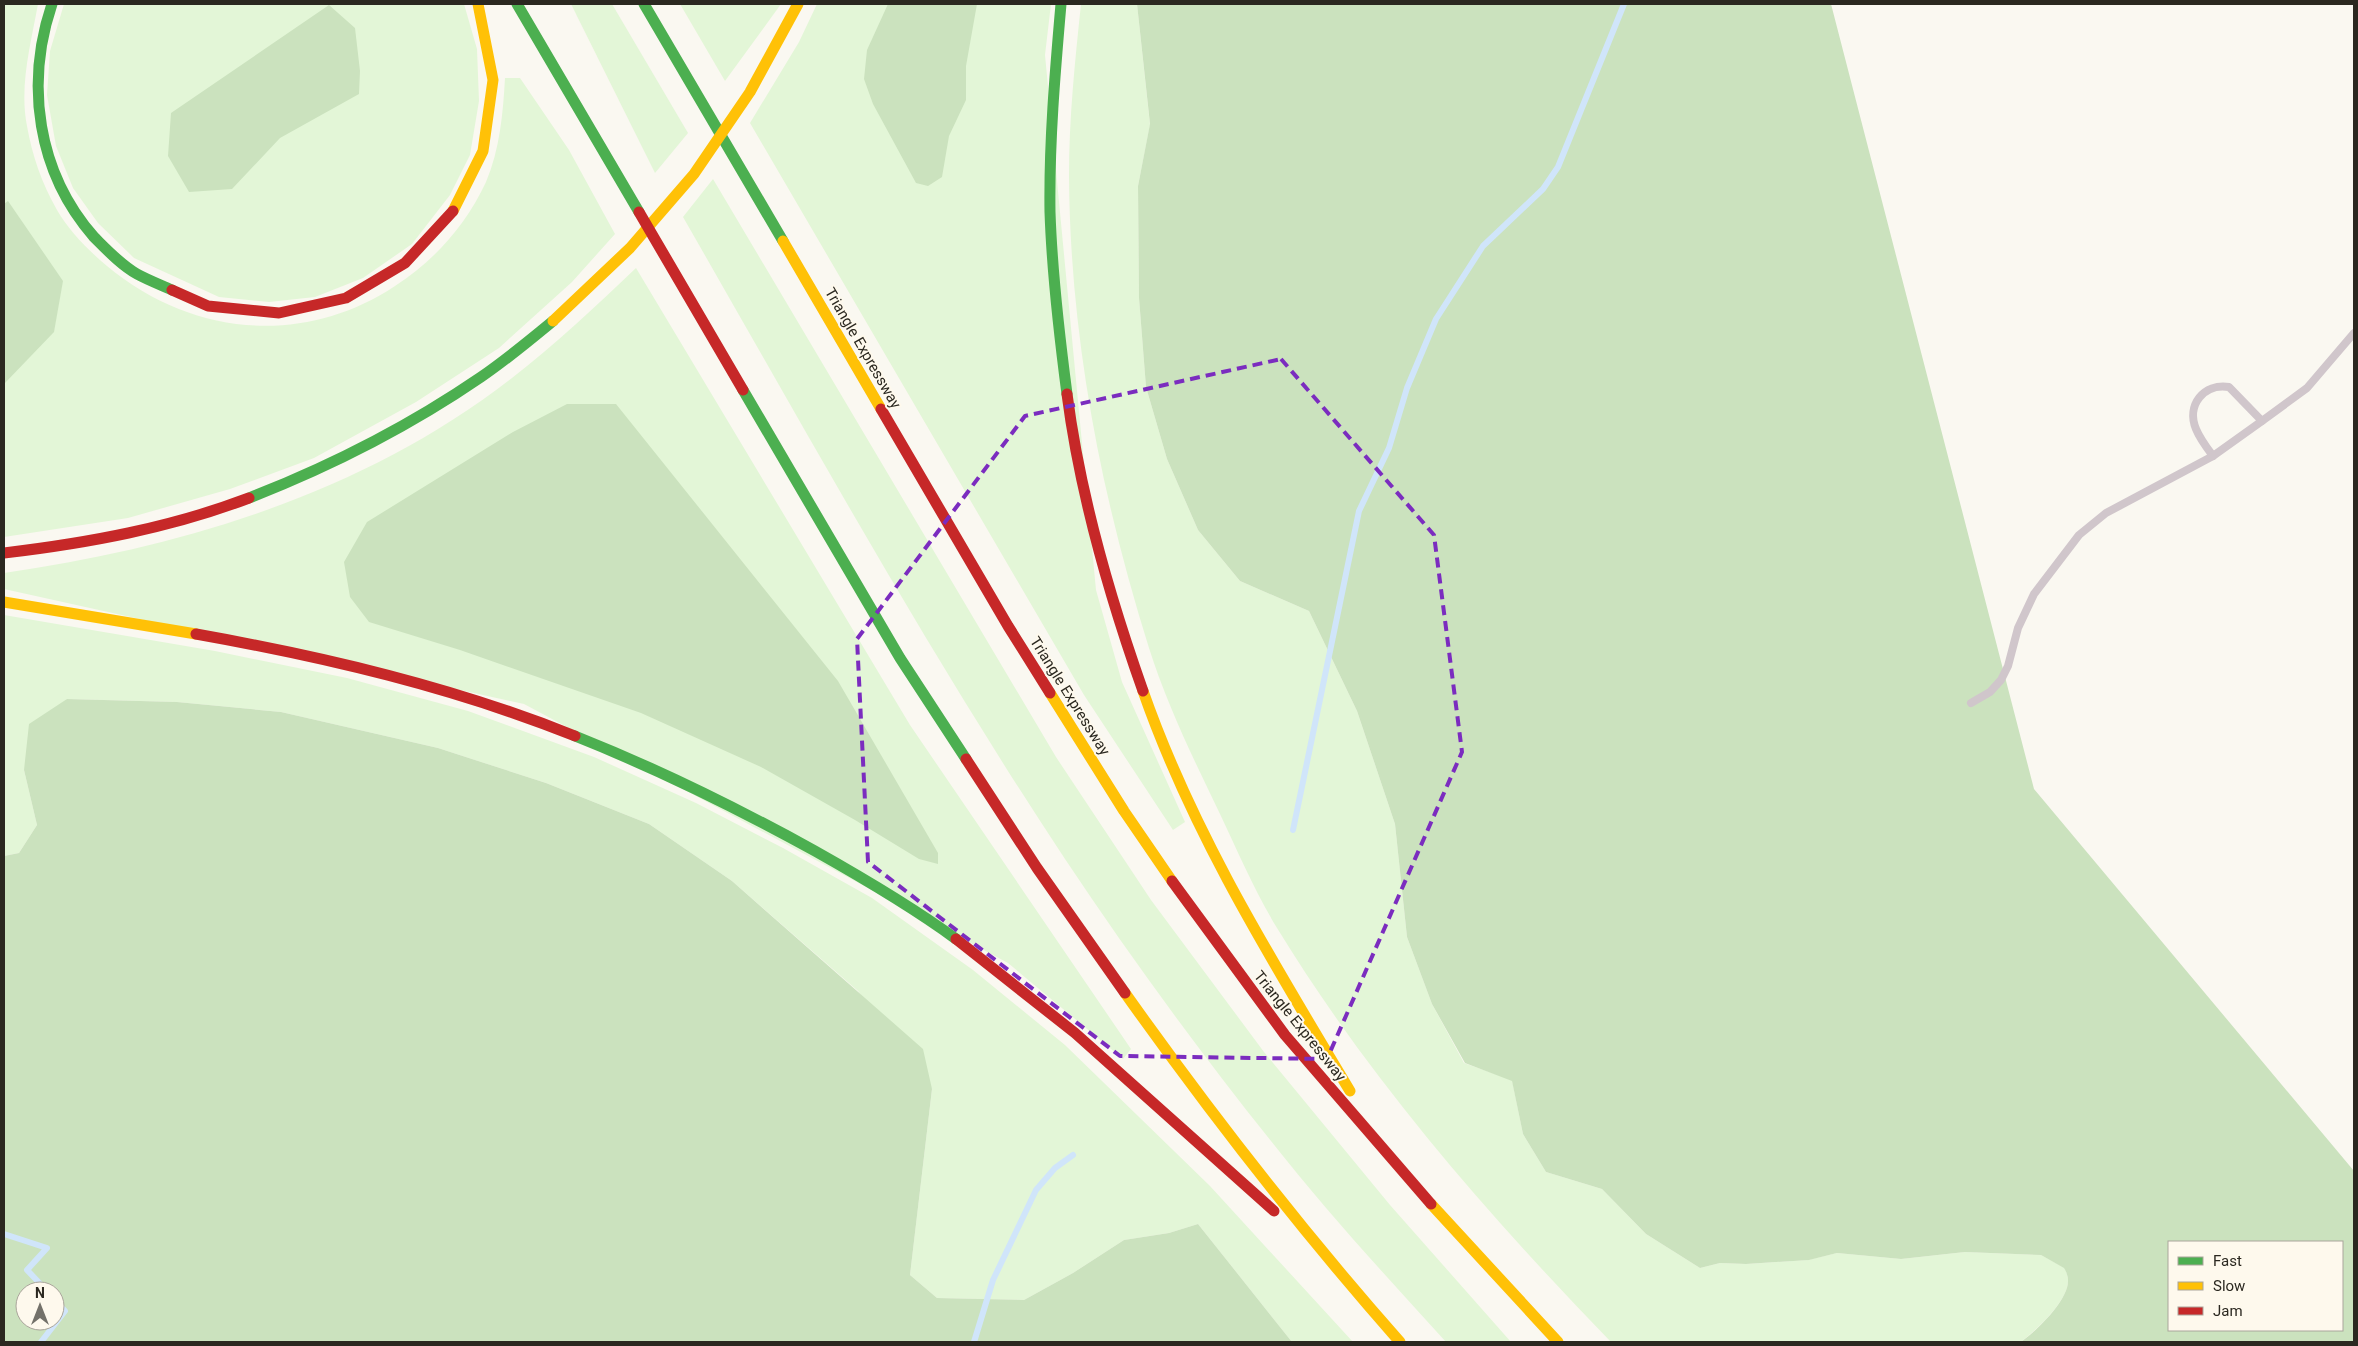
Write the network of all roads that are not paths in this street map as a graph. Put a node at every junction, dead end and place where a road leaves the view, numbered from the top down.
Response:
1 (52, 4) edge
2 (478, 4) edge
3 (517, 4) edge
4 (644, 4) edge
5 (798, 4) edge
6 (1061, 4) edge
7 (2354, 333) edge
8 (2262, 421) junction
9 (2213, 456) junction
10 (4, 553) edge
11 (4, 602) edge
12 (1971, 703) dead end
13 (1388, 1154) junction
14 (1327, 1259) junction
15 (1400, 1342) edge
16 (1558, 1342) edge

1 - 2 highway
3 - 14 highway
4 - 13 highway, Triangle Expressway
5 - 10 highway
6 - 13 highway
7 - 8 lane
8 - 9 lane
8 - 9 lane
9 - 12 lane
11 - 14 highway
13 - 16 highway, Triangle Expressway
14 - 15 highway

